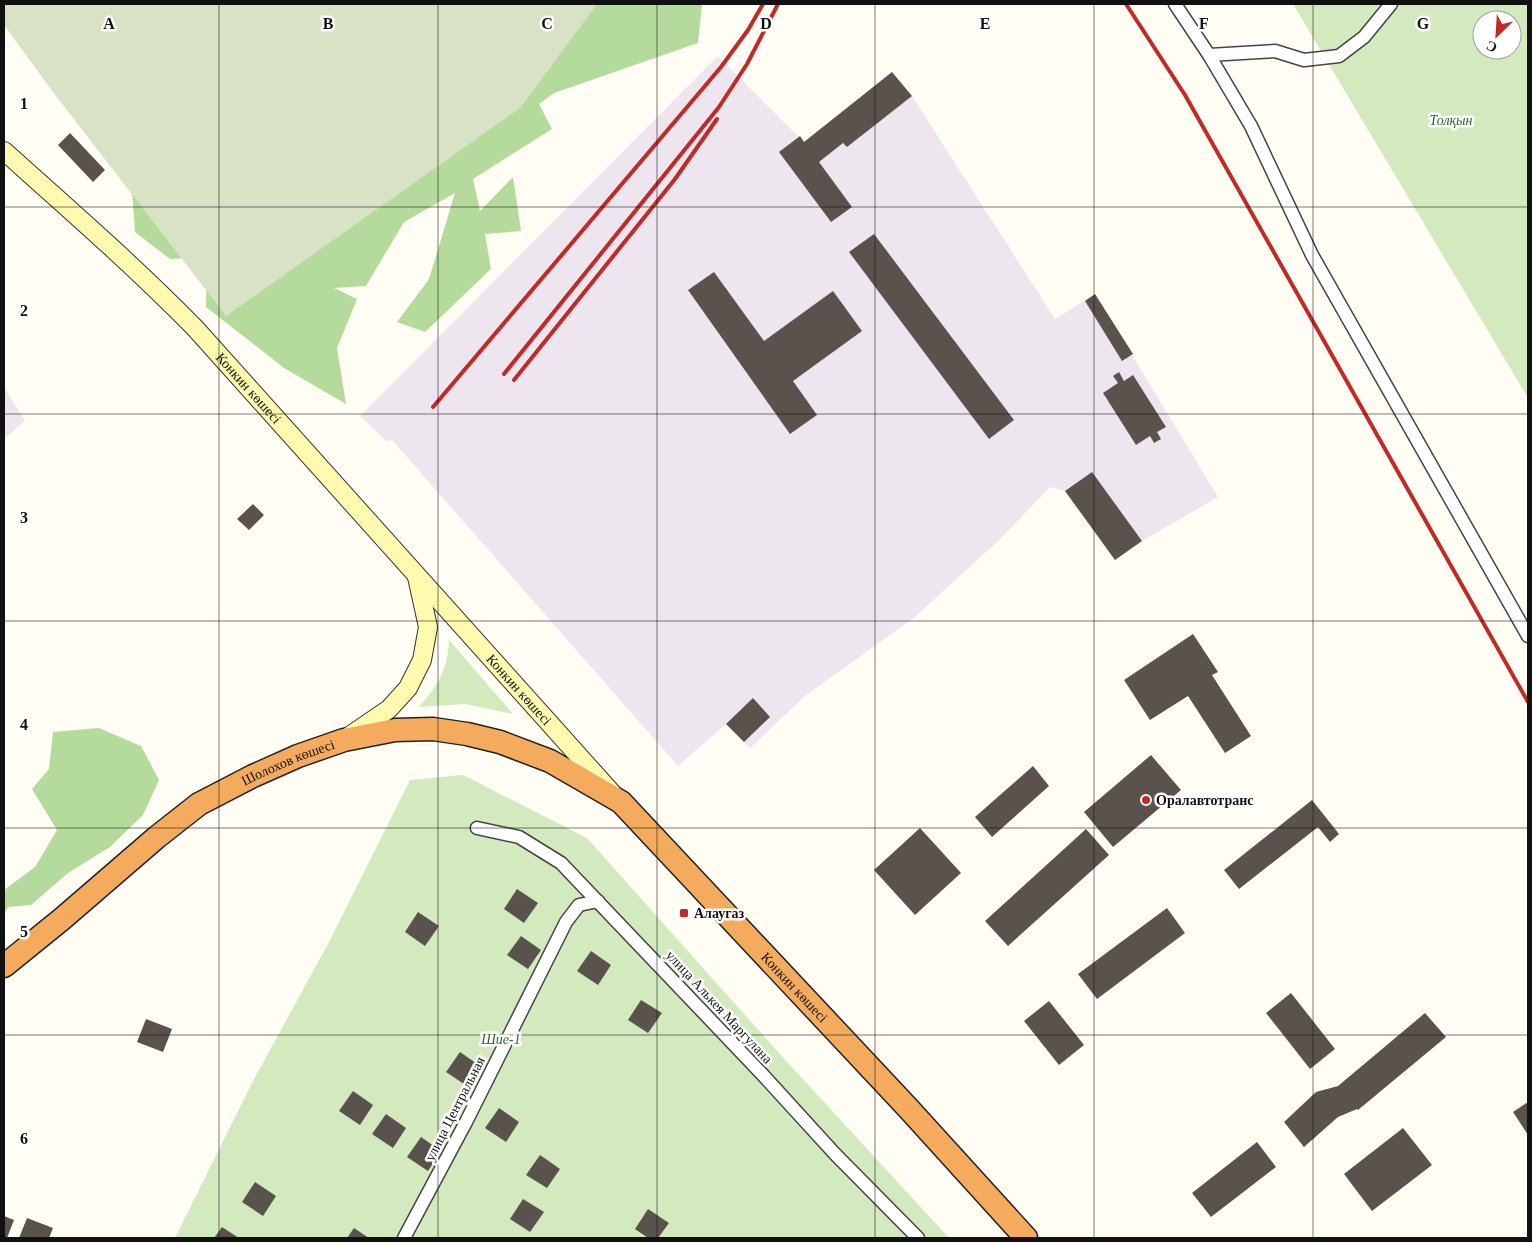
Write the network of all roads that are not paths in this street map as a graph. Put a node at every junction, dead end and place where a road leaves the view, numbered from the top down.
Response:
1 (1175, 4) edge
2 (1391, 4) edge
3 (1209, 55) junction
4 (4, 152) edge
5 (416, 574) junction
6 (1528, 636) edge
7 (344, 740) junction
8 (621, 802) junction
9 (478, 828) dead end
10 (598, 901) junction
11 (4, 966) edge
12 (404, 1238) edge
13 (918, 1238) edge
14 (1026, 1238) edge

1 - 3 street
2 - 3 street
3 - 6 street
4 - 5 main road, Конкин көшесі
5 - 7 main road
5 - 8 main road, Конкин көшесі
7 - 8 highway, Шолохов көшесі
7 - 11 highway, Шолохов көшесі
8 - 14 highway, Конкин көшесі
9 - 10 street, улица Алькея Маргулана
10 - 12 street, улица Центральная
10 - 13 street, улица Алькея Маргулана

